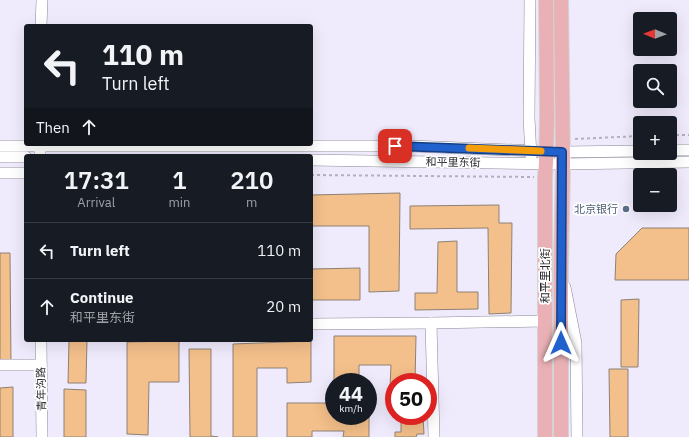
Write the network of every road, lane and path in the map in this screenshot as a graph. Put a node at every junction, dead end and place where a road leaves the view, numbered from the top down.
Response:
1 (42, 0) edge
2 (530, 0) edge
3 (546, 0) edge
4 (561, 0) edge
5 (42, 24) edge
6 (677, 135) edge
7 (689, 135) edge
8 (0, 146) edge
9 (40, 149) edge
10 (531, 150) junction
11 (677, 150) edge
12 (689, 150) edge
13 (633, 152) edge
14 (0, 157) edge
15 (24, 157) edge
16 (563, 158) junction
17 (313, 160) edge
18 (689, 162) edge
19 (532, 163) junction
20 (546, 164) junction
21 (0, 173) edge
22 (24, 173) edge
23 (313, 175) edge
24 (561, 264) junction
25 (544, 321) junction
26 (431, 323) junction
27 (313, 324) edge
28 (41, 342) edge
29 (0, 365) edge
30 (41, 365) junction
31 (42, 437) edge
32 (434, 437) edge
33 (545, 437) edge
34 (561, 437) edge
35 (577, 437) edge

1 - 5 street
2 - 10 street
3 - 20 main road, 和平里北街
4 - 16 main road, 和平里北街
6 - 7 path
8 - 9 street, 和平里东街
9 - 10 street, 和平里东街
10 - 19 street
10 - 20 street, 和平里东街
11 - 12 street
13 - 16 street
14 - 15 street
16 - 18 street
16 - 20 street
16 - 24 main road, 和平里北街
17 - 19 street, 和平里东街
19 - 20 street, 和平里东街
20 - 23 path
20 - 25 main road, 和平里北街
21 - 22 street
24 - 34 main road, 和平里北街
24 - 35 street
25 - 26 street
25 - 33 main road, 和平里北街
26 - 27 street
26 - 32 street
28 - 30 street, 青年沟路
29 - 30 street
30 - 31 street, 青年沟路

